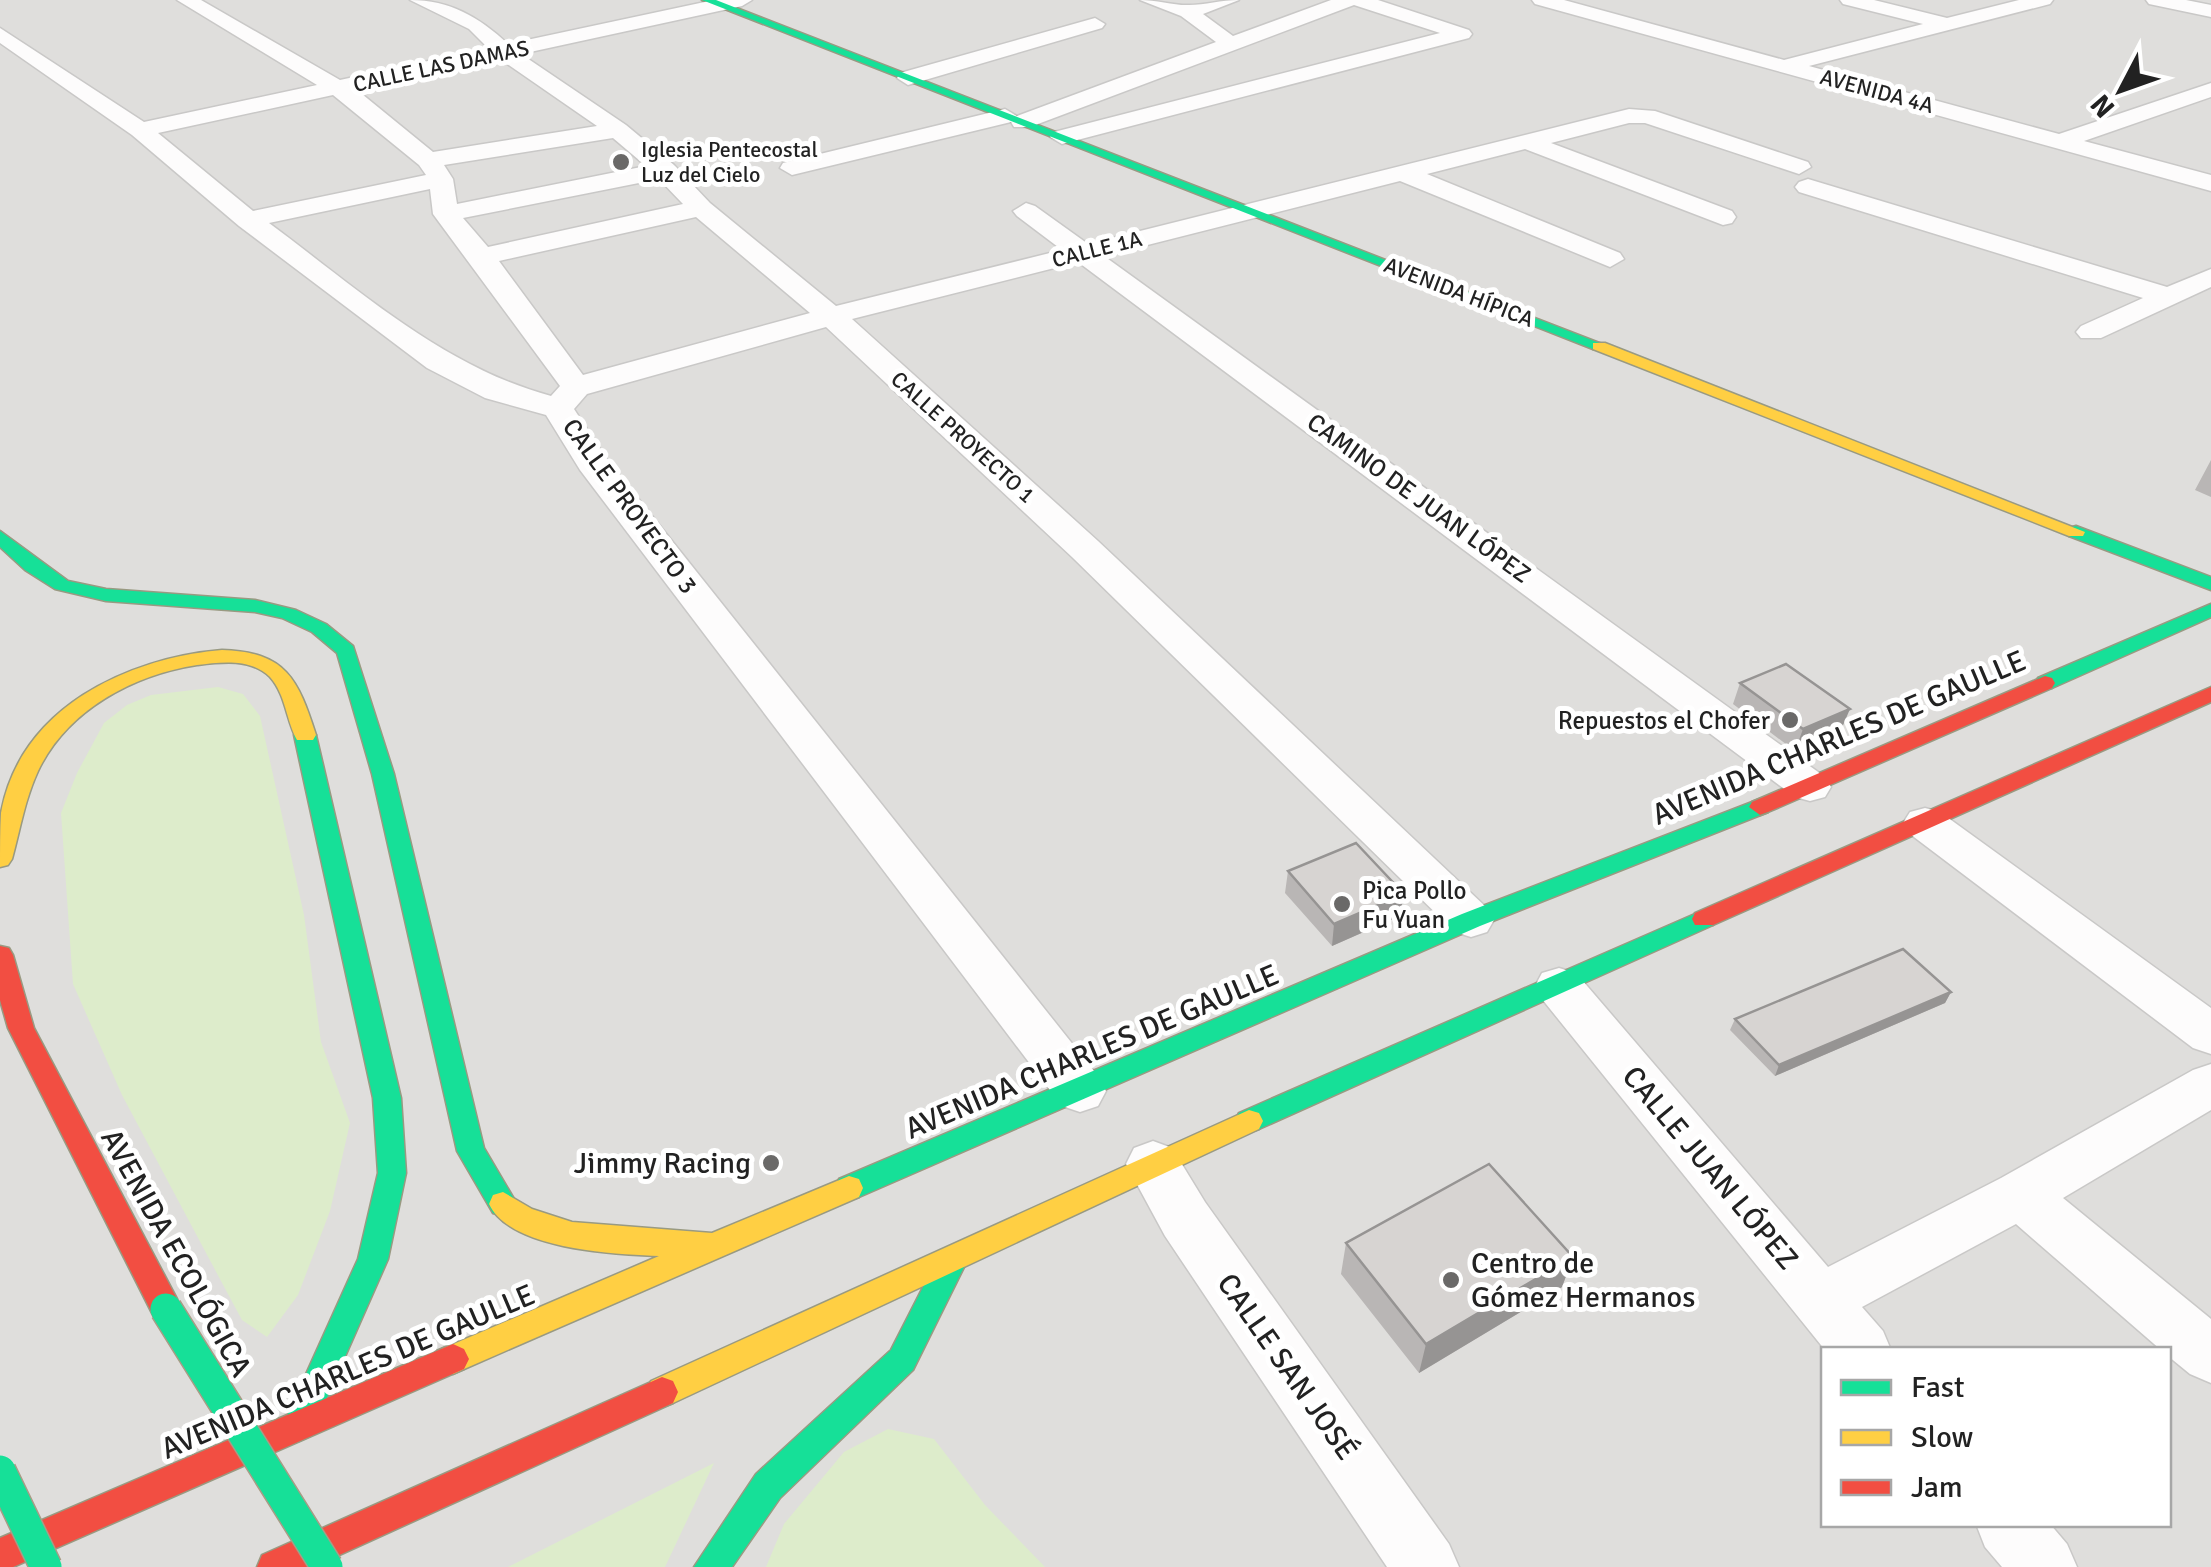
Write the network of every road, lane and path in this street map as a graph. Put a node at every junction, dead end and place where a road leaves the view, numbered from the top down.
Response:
1 (187, 0) edge
2 (420, 0) edge
3 (1150, 0) edge
4 (1229, 0) edge
5 (1349, 0) edge
6 (1358, 0) edge
7 (1542, 0) edge
8 (1850, 0) edge
9 (2043, 0) edge
10 (2156, 0) edge
11 (722, 2) edge
12 (2211, 10) edge
13 (1188, 12) junction
14 (1095, 24) dead end
15 (1945, 24) junction
16 (0, 34) edge
17 (1231, 44) junction
18 (504, 52) junction
19 (1784, 66) junction
20 (908, 78) junction
21 (335, 88) junction
22 (2211, 90) edge
23 (1014, 119) junction
24 (140, 130) junction
25 (618, 130) junction
26 (1062, 138) junction
27 (2061, 141) junction
28 (1527, 142) junction
29 (792, 168) dead end
30 (434, 170) junction
31 (665, 170) junction
32 (1405, 174) junction
33 (2211, 183) edge
34 (701, 208) junction
35 (1249, 210) junction
36 (1026, 211) dead end
37 (446, 214) junction
38 (1723, 216) dead end
39 (248, 220) junction
40 (1084, 252) junction
41 (482, 256) junction
42 (1610, 258) dead end
43 (2211, 276) edge
44 (2167, 296) junction
45 (831, 316) junction
46 (2091, 332) dead end
47 (567, 398) junction
48 (0, 537) edge
49 (2211, 584) edge
50 (2211, 610) edge
51 (2211, 694) edge
52 (1810, 787) junction
53 (1925, 823) junction
54 (0, 860) edge
55 (1471, 920) junction
56 (0, 956) edge
57 (1559, 986) junction
58 (2211, 1034) edge
59 (2211, 1085) edge
60 (1080, 1091) junction
61 (1153, 1164) junction
62 (2020, 1196) junction
63 (716, 1246) junction
64 (952, 1261) junction
65 (1820, 1300) junction
66 (1859, 1347) edge
67 (2211, 1354) edge
68 (299, 1424) junction
69 (0, 1471) edge
70 (2011, 1527) edge
71 (0, 1556) edge
72 (46, 1567) edge
73 (274, 1567) edge
74 (326, 1567) edge
75 (711, 1567) edge
76 (1426, 1567) edge
77 (2044, 1567) edge

1 - 21 street
2 - 18 street, CALLE PROYECTO 1
3 - 13 street
4 - 13 street
5 - 17 street
6 - 26 street
7 - 19 street, AVENIDA 4A
8 - 15 street
9 - 15 street
10 - 12 street
11 - 18 street, CALLE LAS DAMAS
11 - 20 main road, AVENIDA HÍPICA
13 - 17 street
14 - 20 street
15 - 19 street
16 - 24 street, CALLE PROYECTO 3
17 - 23 street
18 - 21 street, CALLE LAS DAMAS
18 - 25 street, CALLE PROYECTO 1
19 - 27 street, AVENIDA 4A
20 - 23 main road, AVENIDA HÍPICA
21 - 24 street, CALLE LAS DAMAS
21 - 30 street
22 - 27 street
23 - 26 main road, AVENIDA HÍPICA
23 - 29 street
24 - 39 street, CALLE PROYECTO 3
25 - 30 street
25 - 31 street, CALLE PROYECTO 1
26 - 35 main road, AVENIDA HÍPICA
27 - 33 street, AVENIDA 4A
28 - 32 street, CALLE 1A
28 - 38 street
28 - 44 street, CALLE 1A
30 - 37 street
30 - 39 street
31 - 34 street, CALLE PROYECTO 1
31 - 37 street
32 - 35 street, CALLE 1A
32 - 42 street
34 - 41 street
34 - 45 street, CALLE PROYECTO 1
35 - 40 street, CALLE 1A
35 - 49 main road, AVENIDA HÍPICA
36 - 40 street, CAMINO DE JUAN LÓPEZ
37 - 41 street
39 - 47 street, CALLE PROYECTO 3
40 - 45 street, CALLE 1A
40 - 52 street, CAMINO DE JUAN LÓPEZ
41 - 47 street
43 - 44 street
44 - 46 street
45 - 47 street, CALLE 1A
45 - 55 street, CALLE PROYECTO 1
47 - 60 street, CALLE PROYECTO 3
48 - 63 main road
50 - 52 main road, AVENIDA CHARLES DE GAULLE
51 - 53 main road
52 - 55 main road, AVENIDA CHARLES DE GAULLE
53 - 57 main road
53 - 58 street
54 - 68 main road
55 - 60 main road, AVENIDA CHARLES DE GAULLE
56 - 74 main road, AVENIDA ECOLÓGICA, bridge
57 - 61 main road
57 - 65 street, CALLE JUAN LÓPEZ
59 - 62 street
60 - 63 main road, AVENIDA CHARLES DE GAULLE
61 - 64 main road
61 - 76 street, CALLE SAN JOSÉ
62 - 65 street
62 - 67 street
63 - 68 main road, AVENIDA CHARLES DE GAULLE
64 - 73 main road
64 - 75 main road
65 - 66 street, CALLE JUAN LÓPEZ
68 - 71 main road, AVENIDA CHARLES DE GAULLE
69 - 72 main road, bridge
70 - 77 street

